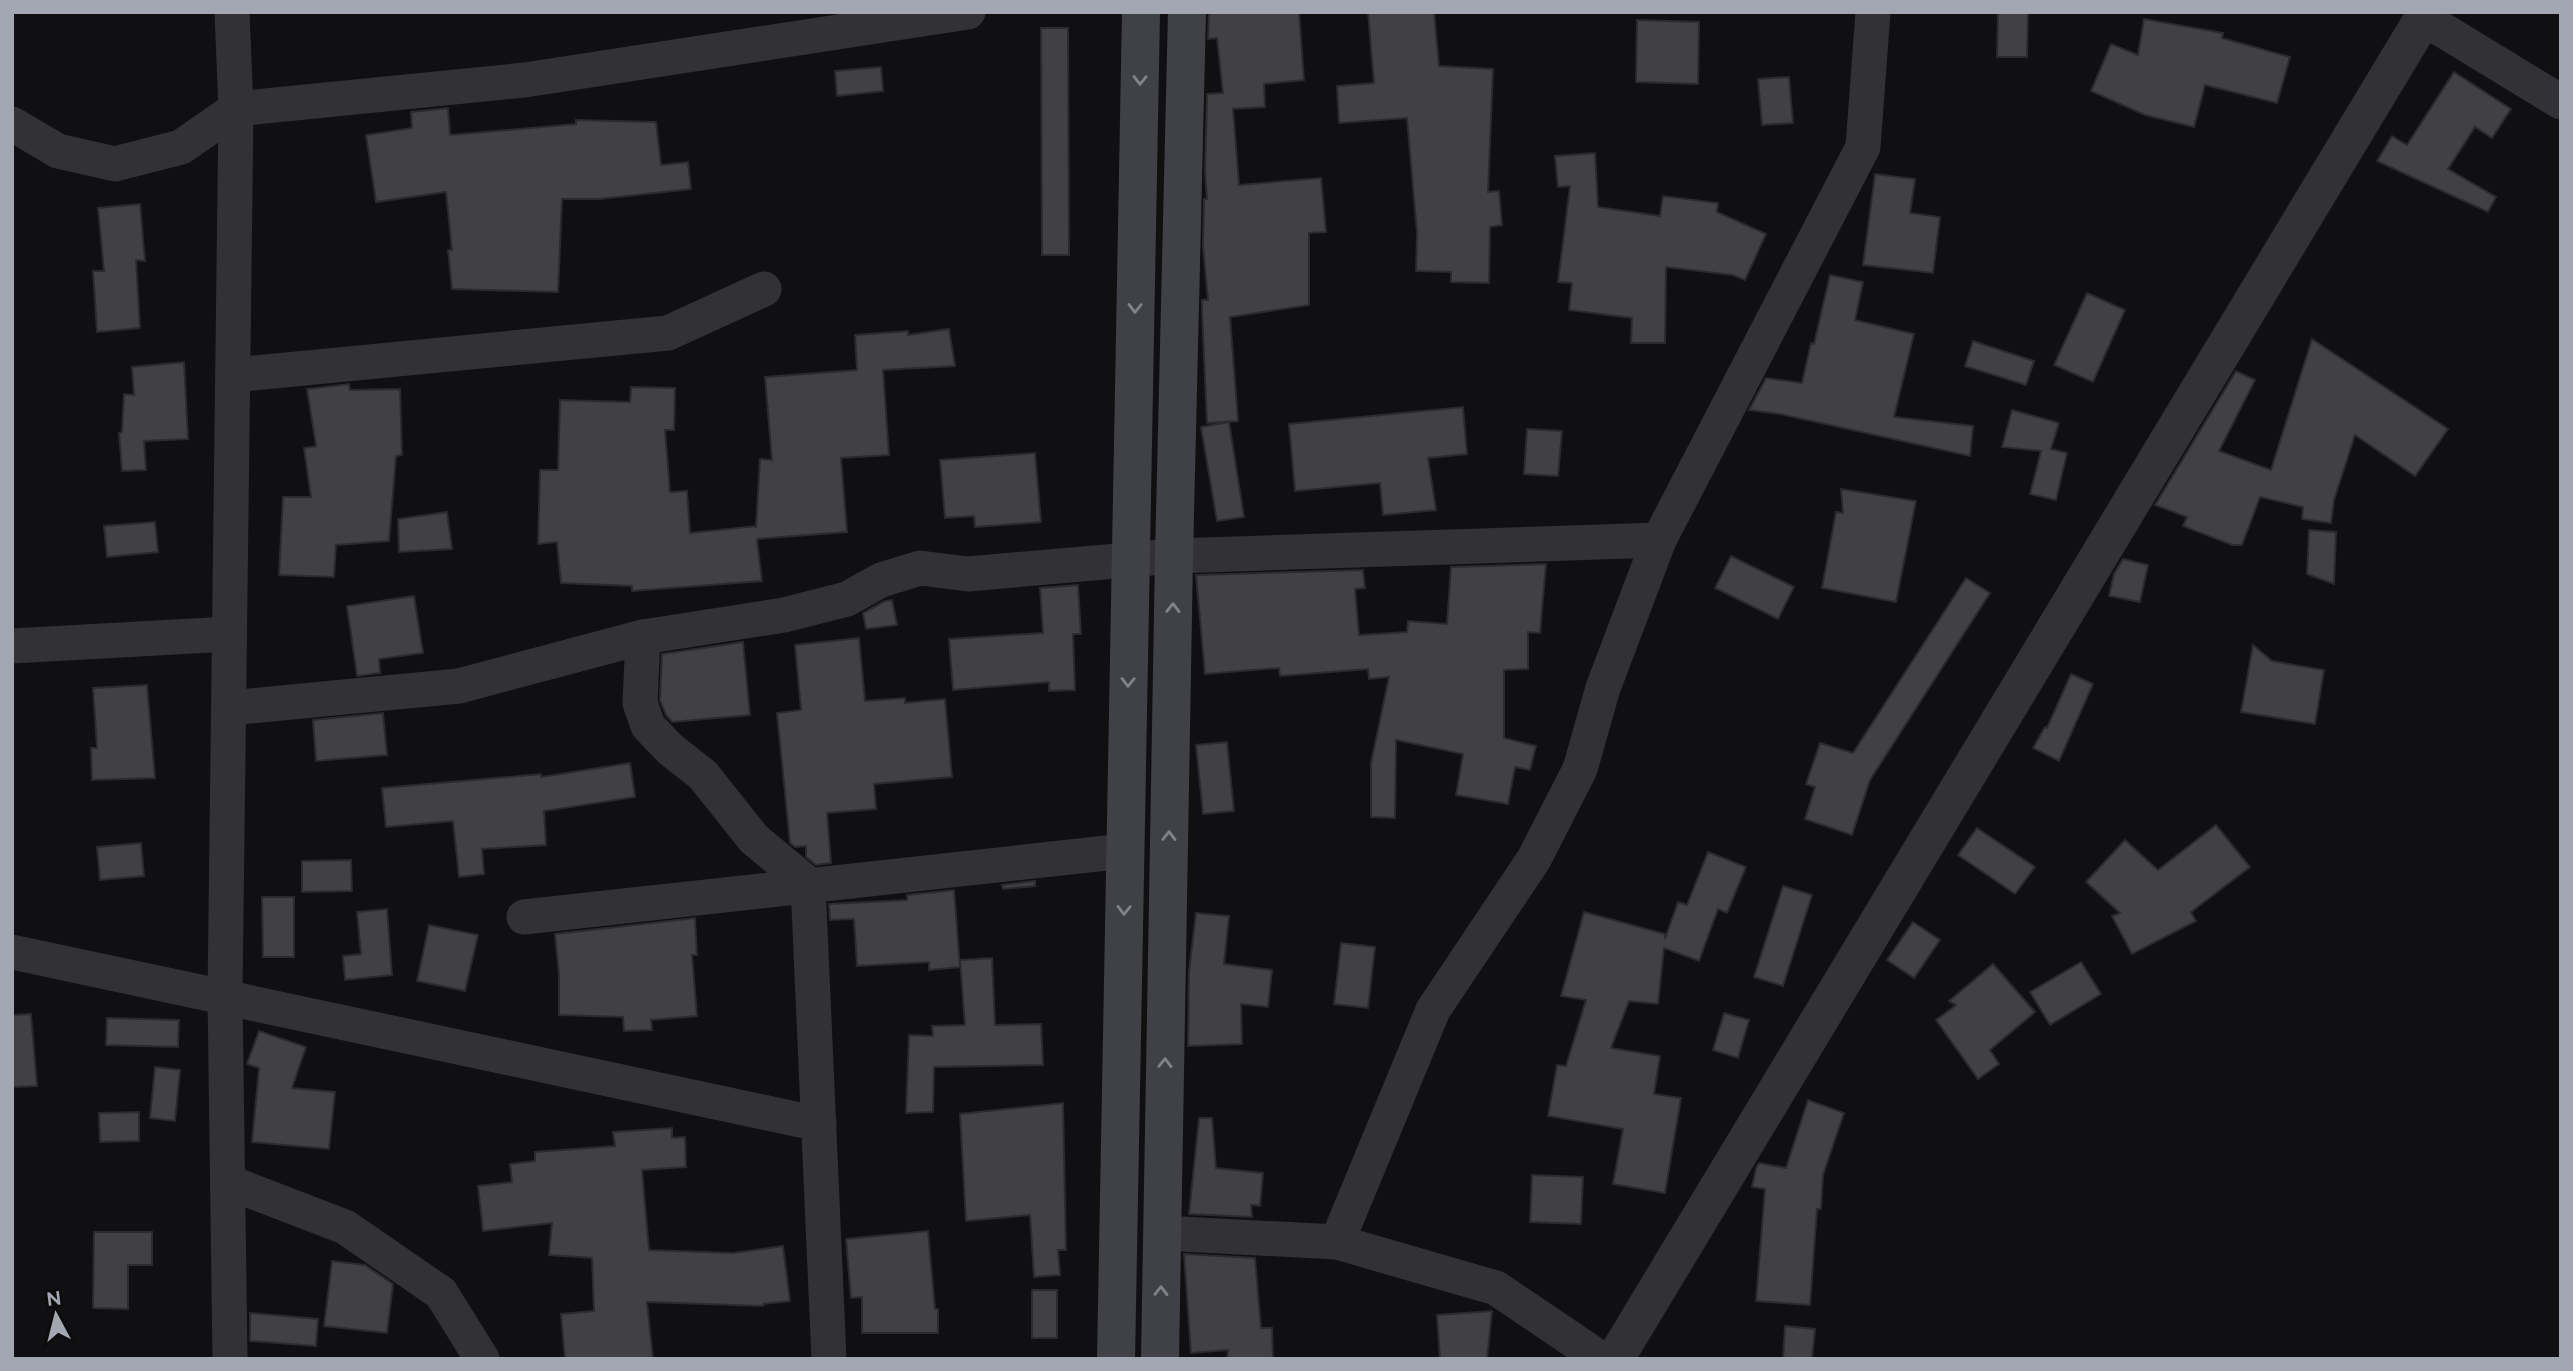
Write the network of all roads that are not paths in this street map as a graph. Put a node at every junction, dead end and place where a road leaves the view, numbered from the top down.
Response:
1 (232, 12) edge
2 (968, 12) edge
3 (1141, 12) edge
4 (1187, 12) edge
5 (1873, 12) edge
6 (2425, 15) edge
7 (838, 21) edge
8 (2561, 102) edge
9 (236, 108) junction
10 (12, 124) edge
11 (764, 289) dead end
12 (233, 374) junction
13 (1658, 540) junction
14 (1174, 556) junction
15 (1131, 560) junction
16 (229, 634) junction
17 (643, 637) junction
18 (12, 646) edge
19 (229, 708) junction
20 (1125, 851) junction
21 (808, 884) junction
22 (524, 917) dead end
23 (12, 952) edge
24 (225, 995) junction
25 (819, 1124) junction
26 (228, 1182) junction
27 (1162, 1233) junction
28 (1337, 1242) junction
29 (230, 1359) edge
30 (482, 1359) edge
31 (829, 1359) edge
32 (1116, 1359) edge
33 (1160, 1359) edge
34 (1601, 1359) edge
35 (1615, 1359) edge

1 - 9 street
2 - 7 street
3 -> 15 main road
4 - 14 main road
5 - 13 street
6 - 8 street
6 - 35 street
7 - 9 street
9 - 10 street
9 - 12 street
11 - 12 street
12 - 16 street
13 - 14 street
13 - 28 street
14 - 15 street
27 -> 14 main road
15 - 17 street
15 -> 20 main road
16 - 18 street
16 - 19 street
17 - 19 street
17 - 21 street
19 - 24 street
20 - 21 street
20 -> 32 main road
21 - 22 street
21 - 25 street
23 - 24 street
24 - 25 street
24 - 26 street
25 - 31 street
26 - 29 street
26 - 30 street
27 - 28 street
33 -> 27 main road
28 - 34 street

